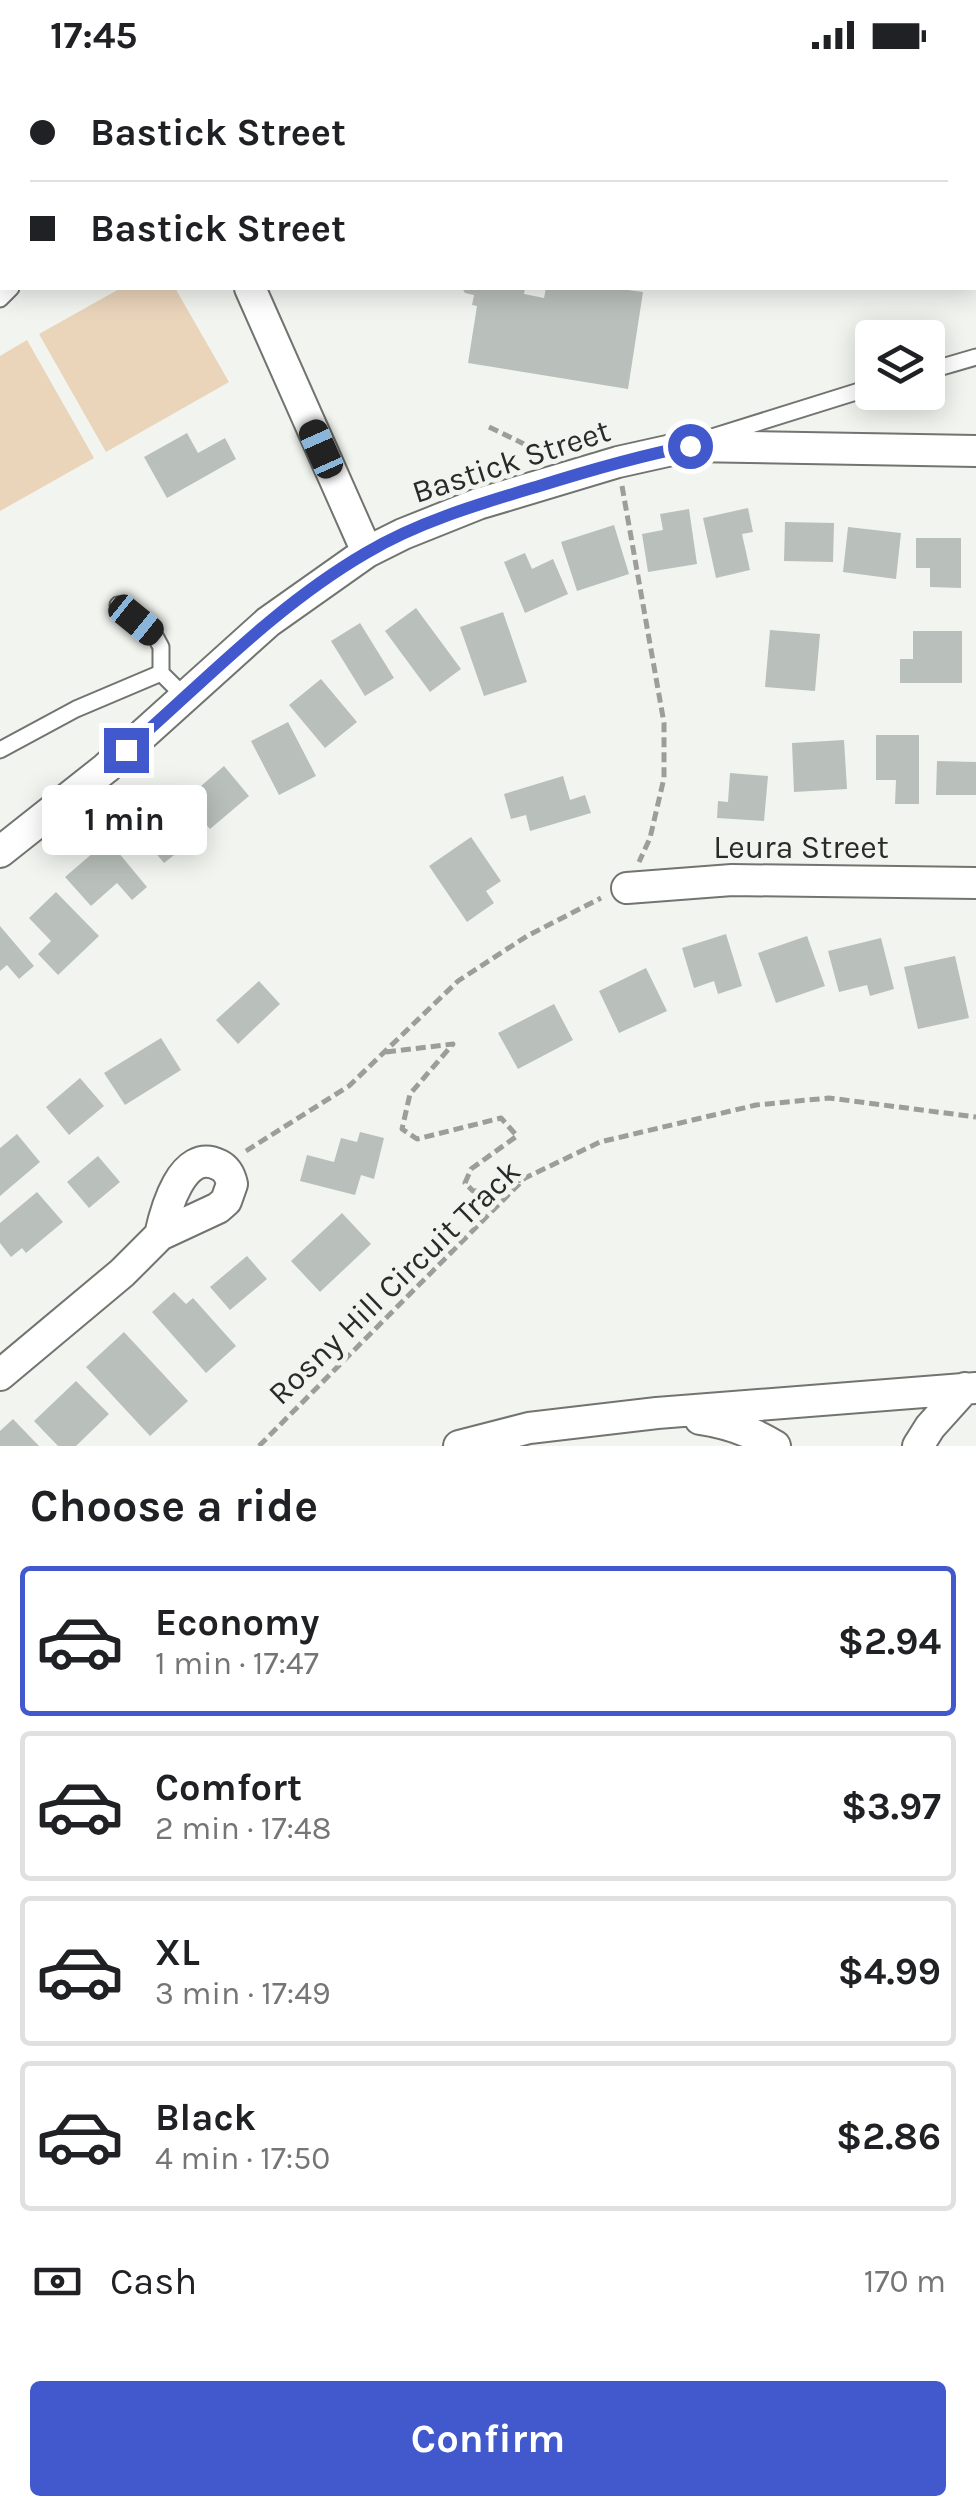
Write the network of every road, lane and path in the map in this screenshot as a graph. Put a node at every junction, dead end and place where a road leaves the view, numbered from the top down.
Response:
1 (251, 290) edge
2 (976, 357) edge
3 (945, 366) edge
4 (855, 392) edge
5 (489, 427) dead end
6 (690, 446) junction
7 (976, 451) edge
8 (618, 462) junction
9 (570, 476) junction
10 (368, 552) junction
11 (118, 605) dead end
12 (161, 674) junction
13 (185, 697) junction
14 (0, 750) edge
15 (0, 852) edge
16 (976, 883) edge
17 (626, 888) junction
18 (383, 1053) junction
19 (976, 1117) edge
20 (224, 1168) junction
21 (525, 1178) junction
22 (160, 1236) junction
23 (0, 1375) edge
24 (971, 1388) edge
25 (657, 1413) junction
26 (259, 1446) edge
27 (458, 1446) edge
28 (775, 1446) edge
29 (918, 1446) edge

1 - 10 street
2 - 3 lane
4 - 6 lane
5 - 9 path
6 - 7 street, Bastick Street
6 - 8 street, Bastick Street
8 - 9 street, Bastick Street
8 - 17 path
9 - 10 street, Bastick Street
10 - 13 street, Bastick Street
11 - 12 lane
12 - 13 lane
12 - 14 lane
13 - 15 street, Bastick Street
16 - 17 street, Leura Street
17 - 18 path
18 - 20 path
18 - 21 path
19 - 21 path, Rosny Hill Circuit Track
20 - 22 street
20 - 22 street
21 - 26 path, Rosny Hill Circuit Track
22 - 23 street
24 - 25 street
24 - 29 street
25 - 27 street
25 - 28 street

